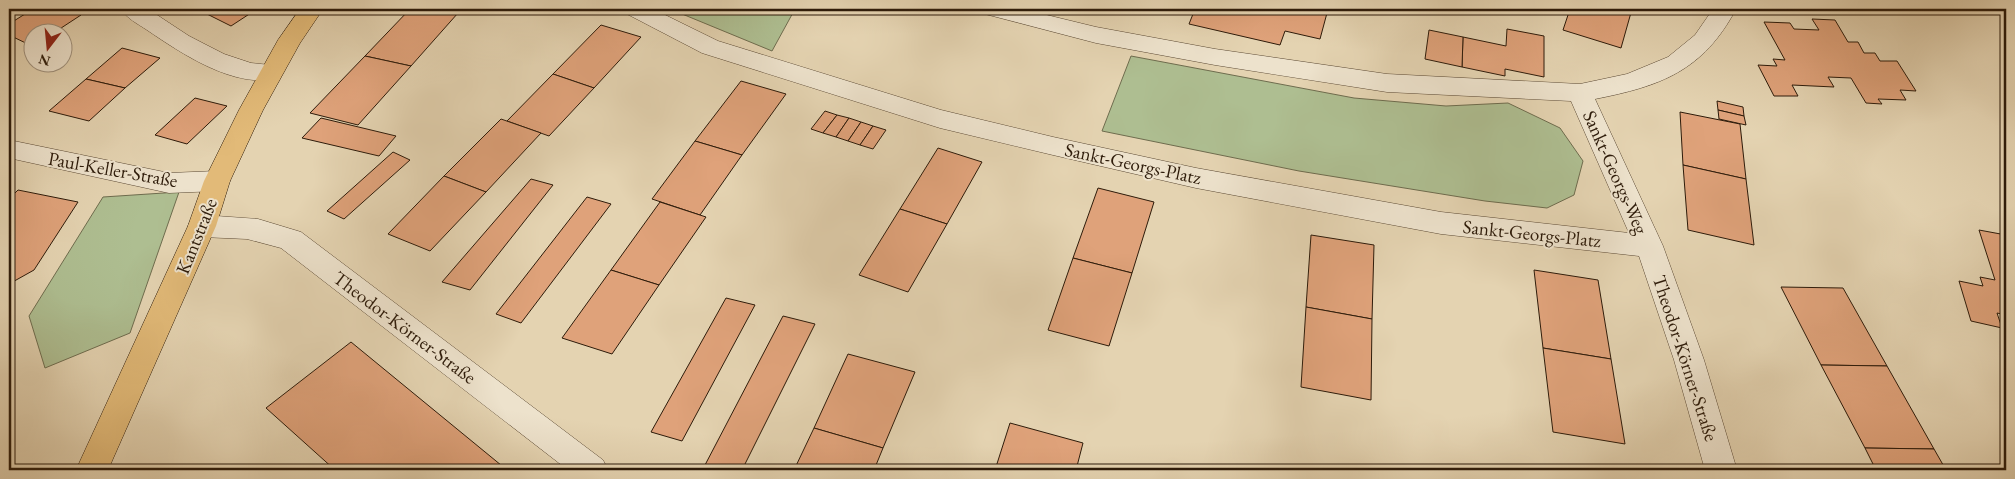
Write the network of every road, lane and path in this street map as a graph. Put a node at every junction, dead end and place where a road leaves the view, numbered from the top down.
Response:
1 (132, 9) edge
2 (312, 9) edge
3 (635, 9) edge
4 (993, 9) edge
5 (1725, 9) edge
6 (270, 72) junction
7 (1580, 93) junction
8 (9, 149) edge
9 (217, 182) junction
10 (202, 226) junction
11 (1649, 246) junction
12 (92, 470) edge
13 (592, 470) edge
14 (1721, 470) edge

1 - 6 street
2 - 6 main road, Kantstraße
3 - 11 street, Sankt-Georgs-Platz
4 - 7 street
5 - 7 street, Sankt-Georgs-Weg
6 - 9 main road, Kantstraße
7 - 11 street, Sankt-Georgs-Weg
8 - 9 street, Paul-Keller-Straße
9 - 10 main road, Kantstraße
10 - 12 main road, Kantstraße
10 - 13 street, Theodor-Körner-Straße
11 - 14 street, Theodor-Körner-Straße

